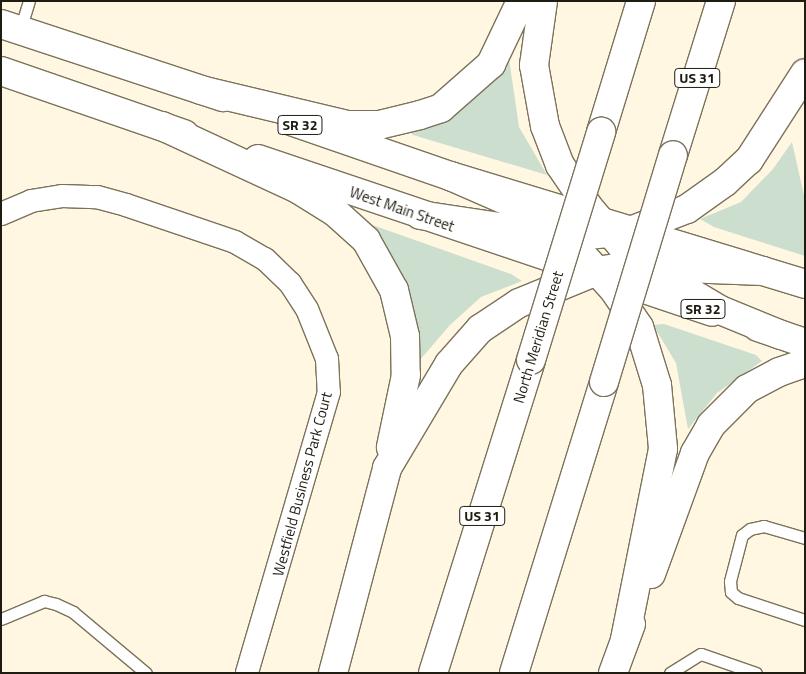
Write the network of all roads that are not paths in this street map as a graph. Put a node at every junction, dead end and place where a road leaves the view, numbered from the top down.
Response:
1 (29, 1) edge
2 (521, 1) edge
3 (543, 1) edge
4 (641, 1) edge
5 (721, 1) edge
6 (11, 27) edge
7 (1, 71) edge
8 (805, 73) edge
9 (201, 90) junction
10 (162, 126) junction
11 (450, 176) junction
12 (1, 214) edge
13 (420, 215) junction
14 (614, 229) junction
15 (566, 237) junction
16 (648, 266) junction
17 (763, 271) junction
18 (597, 272) junction
19 (805, 284) edge
20 (793, 339) edge
21 (805, 363) edge
22 (387, 468) junction
23 (805, 538) edge
24 (1, 619) edge
25 (805, 620) edge
26 (625, 640) junction
27 (146, 673) edge
28 (247, 673) edge
29 (333, 673) edge
30 (433, 673) edge
31 (514, 673) edge
32 (613, 673) edge
33 (670, 673) edge
34 (756, 673) edge

1 - 6 lane
2 - 9 main road
3 - 14 main road
4 - 30 main road, North Meridian Street / US 31, bridge
5 - 31 main road, US 31, bridge
6 - 9 main road, SR 32
7 - 10 main road, West Main Street / SR 32
8 - 14 main road
9 - 11 main road, SR 32
10 - 13 main road, West Main Street / SR 32
10 - 22 main road
11 - 14 main road, SR 32
11 - 15 main road
12 - 28 street, Westfield Business Park Court
13 - 15 main road
13 - 18 main road, West Main Street / SR 32
14 - 15 main road
14 - 16 main road
14 - 17 main road, SR 32
15 - 18 main road
16 - 17 main road
16 - 18 main road
16 - 20 main road
17 - 19 main road, SR 32
18 - 20 main road, West Main Street / SR 32
18 - 22 main road
18 - 26 main road
21 - 26 main road
22 - 29 main road
23 - 25 lane
24 - 27 lane
26 - 32 main road
33 - 34 lane

